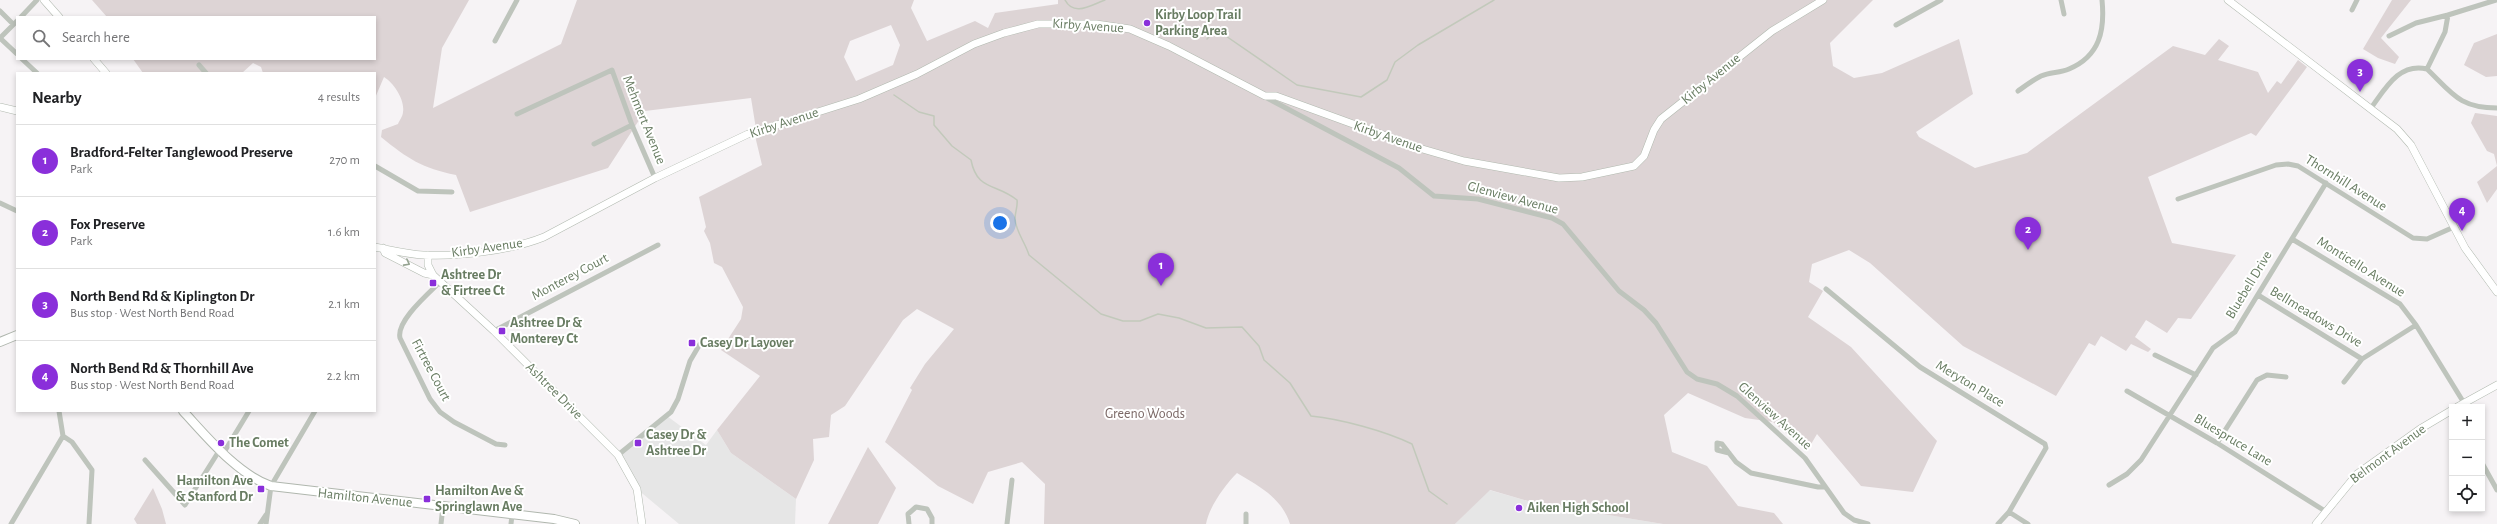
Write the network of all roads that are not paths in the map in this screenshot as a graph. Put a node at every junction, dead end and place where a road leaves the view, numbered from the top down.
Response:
1 (37, 0) edge
2 (44, 0) edge
3 (517, 0) edge
4 (1824, 0) edge
5 (1941, 0) edge
6 (2061, 0) edge
7 (2102, 0) edge
8 (2228, 0) edge
9 (2357, 0) edge
10 (2496, 0) edge
11 (2352, 10) dead end
12 (0, 11) edge
13 (2064, 14) dead end
14 (2448, 15) junction
15 (22, 16) edge
16 (57, 16) edge
17 (15, 23) edge
18 (1896, 25) dead end
19 (2389, 36) dead end
20 (0, 38) edge
21 (494, 41) dead end
22 (16, 53) edge
23 (23, 60) edge
24 (95, 60) edge
25 (199, 65) dead end
26 (2427, 69) junction
27 (36, 72) edge
28 (105, 72) edge
29 (205, 72) edge
30 (2018, 91) dead end
31 (1265, 96) junction
32 (0, 107) edge
33 (2371, 108) junction
34 (2497, 108) edge
35 (16, 111) edge
36 (517, 114) dead end
37 (632, 125) junction
38 (594, 144) dead end
39 (376, 167) edge
40 (655, 178) junction
41 (2326, 183) junction
42 (452, 192) dead end
43 (2178, 199) dead end
44 (0, 203) edge
45 (16, 211) edge
46 (2454, 228) junction
47 (2292, 239) junction
48 (658, 245) dead end
49 (376, 247) edge
50 (383, 248) junction
51 (428, 255) junction
52 (433, 275) junction
53 (441, 281) junction
54 (1826, 289) dead end
55 (2497, 292) edge
56 (2258, 296) junction
57 (2416, 325) junction
58 (494, 332) junction
59 (16, 335) edge
60 (0, 342) edge
61 (700, 344) dead end
62 (2155, 355) dead end
63 (2362, 359) junction
64 (2196, 375) junction
65 (2286, 377) dead end
66 (2344, 382) dead end
67 (2497, 385) edge
68 (2127, 391) dead end
69 (2464, 403) joint
70 (59, 412) edge
71 (184, 412) edge
72 (249, 412) edge
73 (314, 412) edge
74 (2449, 412) edge
75 (2170, 416) junction
76 (63, 436) junction
77 (2217, 443) junction
78 (505, 445) dead end
79 (221, 452) junction
80 (1729, 453) dead end
81 (618, 455) junction
82 (145, 460) dead end
83 (2485, 468) edge
84 (1012, 480) dead end
85 (2110, 485) dead end
86 (271, 486) junction
87 (1825, 487) junction
88 (2497, 490) edge
89 (443, 506) junction
90 (2326, 511) junction
91 (2009, 512) junction
92 (267, 513) junction
93 (1246, 514) dead end
94 (512, 515) junction
95 (11, 524) edge
96 (89, 524) edge
97 (260, 524) edge
98 (266, 524) edge
99 (441, 524) edge
100 (511, 524) edge
101 (575, 524) edge
102 (642, 524) edge
103 (909, 524) edge
104 (932, 524) edge
105 (1007, 524) edge
106 (1246, 524) edge
107 (1868, 524) edge
108 (1998, 524) edge
109 (2028, 524) edge
110 (2316, 524) edge

1 - 15 street
2 - 16 street
3 - 21 street
4 - 31 street, Kirby Avenue
5 - 18 street
6 - 13 street
7 - 30 street
8 - 33 street
9 - 11 street
10 - 14 street
12 - 17 street
14 - 19 street
14 - 26 street
17 - 20 street
20 - 22 street
23 - 27 street
24 - 28 street
25 - 29 street
26 - 33 street
26 - 34 street
31 - 40 street, Kirby Avenue
31 - 87 street, Glenview Avenue
32 - 35 street
33 - 46 street
36 - 37 street, Mehmert Avenue
37 - 38 street
37 - 40 street, Mehmert Avenue
39 - 42 street
40 - 51 street, Kirby Avenue
41 - 43 street, Thornhill Avenue
41 - 46 street, Thornhill Avenue
41 - 47 street, Bluebell Drive
44 - 45 street
46 - 55 street
47 - 56 street, Bluebell Drive
47 - 57 street, Monticello Avenue
48 - 58 street, Monterey Court
49 - 50 street, Kirby Avenue
50 - 51 street, Kirby Avenue
50 -> 52 street, Ashtree Drive
51 - 52 street
52 - 53 street, Ashtree Drive
53 - 58 street, Ashtree Drive
53 - 78 street, Firtree Court
54 - 91 street, Meryton Place
56 - 63 street, Bellmeadows Drive
56 - 64 street, Bluebell Drive
57 - 63 street
57 - 69 street, Monticello Avenue
58 - 81 street, Ashtree Drive
59 - 60 main road
61 - 81 street
62 - 64 street
63 - 66 street
64 - 75 street, Bluebell Drive
65 - 77 street
67 - 69 street
68 - 75 street, Bluespruce Lane
70 - 76 street
71 - 79 main road, Hamilton Avenue
72 - 79 street
73 - 86 street
74 - 90 street, Belmont Avenue
75 - 77 street, Bluespruce Lane
75 - 85 street, Bluebell Drive
76 - 95 street
76 - 96 street
77 - 90 street, Bluespruce Lane
79 - 82 street
79 - 86 main road, Hamilton Avenue
80 - 87 street
81 - 102 street, Ashtree Drive
83 - 88 street
84 - 105 street
86 - 89 main road, Hamilton Avenue
86 - 92 street
87 - 107 street, Glenview Avenue
89 - 94 main road, Hamilton Avenue
89 - 99 street
90 - 110 street, Belmont Avenue
91 - 108 street
91 - 109 street
92 - 97 street
92 - 98 street
93 - 106 street
94 - 100 street
94 - 101 main road, Hamilton Avenue
103 - 104 street

